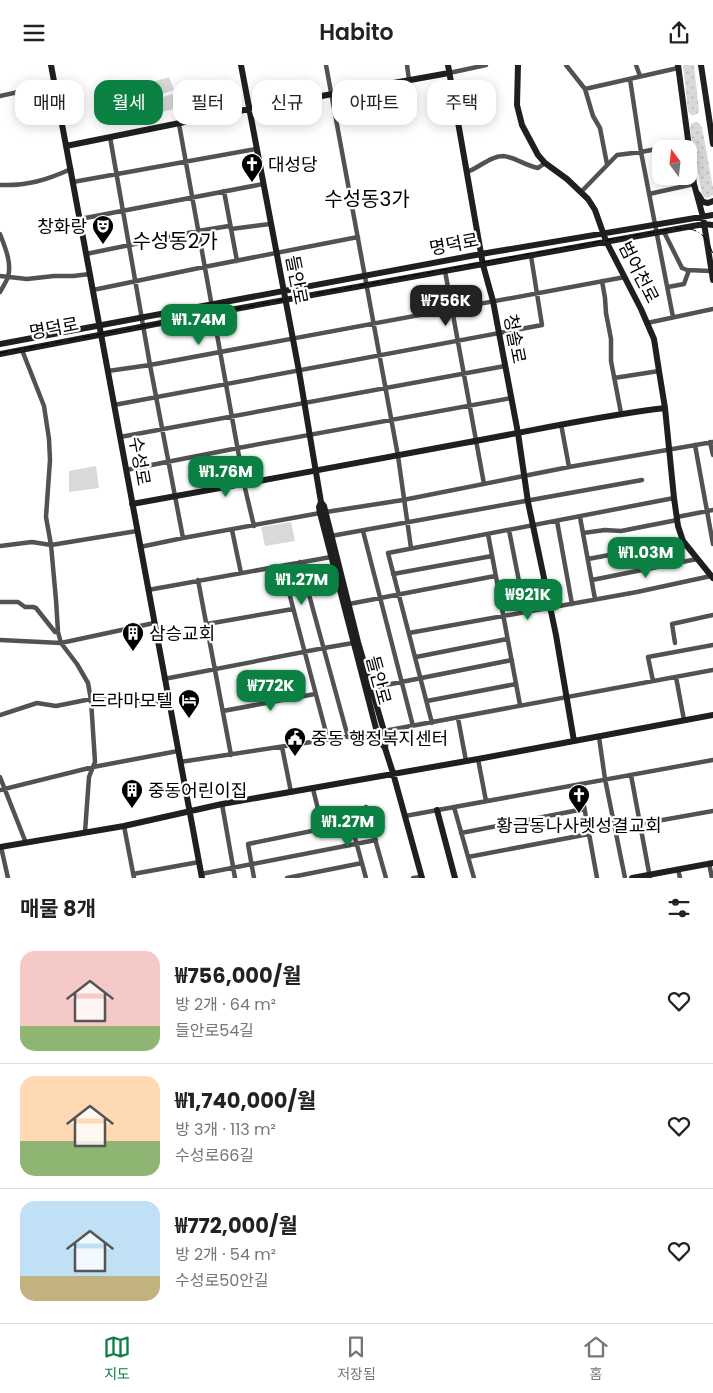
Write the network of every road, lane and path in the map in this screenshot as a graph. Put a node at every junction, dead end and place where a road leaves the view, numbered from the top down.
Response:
1 (51, 65) edge
2 (241, 65) edge
3 (326, 65) edge
4 (407, 65) edge
5 (448, 65) edge
6 (486, 65) edge
7 (518, 65) edge
8 (566, 65) edge
9 (636, 65) edge
10 (701, 65) edge
11 (678, 67) edge
12 (449, 73) junction
13 (640, 76) junction
14 (630, 79) junction
15 (53, 80) edge
16 (410, 80) joint
17 (585, 89) junction
18 (15, 93) edge
19 (332, 94) joint
20 (0, 96) edge
21 (249, 109) junction
22 (242, 110) edge
23 (62, 125) edge
24 (174, 125) edge
25 (179, 125) edge
26 (338, 125) edge
27 (110, 137) junction
28 (688, 140) edge
29 (713, 144) edge
30 (66, 146) junction
31 (256, 149) junction
32 (652, 150) edge
33 (641, 152) junction
34 (186, 163) junction
35 (545, 163) junction
36 (607, 164) junction
37 (70, 169) junction
38 (467, 172) junction
39 (117, 175) junction
40 (73, 183) junction
41 (263, 184) junction
42 (0, 185) edge
43 (694, 186) junction
44 (224, 191) junction
45 (581, 192) junction
46 (649, 194) junction
47 (192, 198) junction
48 (713, 201) edge
49 (123, 210) junction
50 (80, 219) junction
51 (710, 220) edge
52 (270, 224) junction
53 (655, 225) junction
54 (231, 229) junction
55 (198, 231) junction
56 (603, 233) junction
57 (660, 233) junction
58 (0, 234) edge
59 (358, 237) junction
60 (606, 241) junction
61 (129, 245) junction
62 (713, 246) edge
63 (86, 254) junction
64 (276, 254) junction
65 (481, 254) junction
66 (531, 256) junction
67 (238, 261) junction
68 (710, 261) junction
69 (483, 265) junction
70 (204, 267) junction
71 (690, 270) junction
72 (445, 271) junction
73 (711, 271) junction
74 (90, 274) junction
75 (365, 276) junction
76 (0, 277) edge
77 (8, 277) junction
78 (625, 277) junction
79 (713, 280) edge
80 (136, 281) junction
81 (602, 281) junction
82 (367, 285) junction
83 (668, 287) junction
84 (93, 290) junction
85 (283, 291) junction
86 (0, 292) edge
87 (538, 293) junction
88 (285, 301) junction
89 (493, 301) junction
90 (213, 309) junction
91 (452, 309) junction
92 (713, 309) edge
93 (674, 317) junction
94 (142, 318) junction
95 (647, 323) junction
96 (374, 324) junction
97 (100, 326) junction
98 (144, 327) junction
99 (499, 333) junction
100 (101, 335) junction
101 (293, 339) junction
102 (458, 341) junction
103 (0, 345) edge
104 (22, 350) junction
105 (220, 351) junction
106 (0, 354) edge
107 (380, 356) junction
108 (150, 365) junction
109 (505, 367) junction
110 (108, 371) junction
111 (299, 371) junction
112 (660, 371) junction
113 (464, 374) junction
114 (614, 378) junction
115 (226, 384) junction
116 (386, 389) junction
117 (157, 397) junction
118 (511, 398) junction
119 (304, 404) junction
120 (114, 405) junction
121 (470, 406) junction
122 (665, 408) junction
123 (621, 413) junction
124 (232, 416) junction
125 (391, 420) junction
126 (561, 424) junction
127 (162, 429) junction
128 (518, 433) junction
129 (310, 435) junction
130 (120, 437) junction
131 (477, 441) junction
132 (712, 442) edge
133 (695, 445) junction
134 (238, 448) junction
135 (669, 450) junction
136 (713, 455) edge
137 (398, 456) junction
138 (168, 461) junction
139 (569, 467) junction
140 (126, 470) junction
141 (316, 471) junction
142 (524, 477) junction
143 (642, 481) dead end
144 (244, 484) junction
145 (484, 485) junction
146 (175, 496) junction
147 (674, 498) junction
148 (403, 500) junction
149 (528, 501) junction
150 (132, 504) junction
151 (710, 511) edge
152 (323, 513) junction
153 (580, 517) junction
154 (677, 519) junction
155 (557, 521) junction
156 (407, 523) junction
157 (254, 526) junction
158 (533, 526) junction
159 (232, 530) junction
160 (509, 530) junction
161 (137, 531) junction
162 (363, 531) junction
163 (583, 533) junction
164 (488, 534) junction
165 (331, 536) junction
166 (183, 538) junction
167 (683, 541) junction
168 (713, 544) edge
169 (51, 545) junction
170 (0, 547) edge
171 (140, 547) junction
172 (411, 548) junction
173 (492, 556) junction
174 (330, 557) junction
175 (588, 559) junction
176 (697, 559) junction
177 (300, 562) junction
178 (282, 566) junction
179 (240, 573) junction
180 (393, 574) junction
181 (495, 576) junction
182 (712, 577) edge
183 (198, 580) junction
184 (592, 580) junction
185 (148, 590) junction
186 (398, 595) junction
187 (379, 599) junction
188 (595, 599) junction
189 (0, 603) edge
190 (349, 604) junction
191 (572, 604) junction
192 (551, 608) junction
193 (293, 609) junction
194 (526, 612) junction
195 (713, 615) edge
196 (503, 616) junction
197 (154, 623) junction
198 (207, 624) junction
199 (58, 632) junction
200 (409, 633) junction
201 (508, 639) junction
202 (0, 640) edge
203 (61, 643) junction
204 (353, 643) junction
205 (675, 643) dead end
206 (713, 645) edge
207 (324, 648) junction
208 (305, 652) junction
209 (416, 657) junction
210 (512, 660) junction
211 (215, 669) junction
212 (713, 670) edge
213 (676, 677) junction
214 (164, 679) junction
215 (421, 679) junction
216 (652, 681) junction
217 (402, 683) junction
218 (516, 684) junction
219 (371, 688) junction
220 (316, 694) junction
221 (567, 696) junction
222 (91, 699) junction
223 (427, 701) junction
224 (168, 702) junction
225 (520, 705) junction
226 (223, 711) junction
227 (0, 715) edge
228 (713, 715) edge
229 (458, 718) junction
230 (684, 720) junction
231 (432, 723) junction
232 (413, 726) junction
233 (380, 731) junction
234 (348, 737) junction
235 (599, 737) junction
236 (328, 739) junction
237 (574, 741) junction
238 (282, 747) junction
239 (178, 751) junction
240 (231, 755) junction
241 (478, 759) junction
242 (713, 759) edge
243 (466, 761) junction
244 (180, 762) junction
245 (93, 767) junction
246 (393, 773) junction
247 (631, 775) junction
248 (0, 777) edge
249 (605, 779) junction
250 (580, 784) junction
251 (313, 789) junction
252 (2, 790) edge
253 (291, 792) junction
254 (486, 801) junction
255 (222, 804) junction
256 (366, 807) dead end
257 (454, 807) junction
258 (584, 809) junction
259 (437, 810) junction
260 (190, 811) junction
261 (713, 811) edge
262 (405, 816) junction
263 (372, 818) junction
264 (350, 823) junction
265 (640, 825) junction
266 (124, 826) junction
267 (323, 829) junction
268 (85, 832) junction
269 (461, 833) junction
270 (589, 834) junction
271 (376, 840) junction
272 (26, 843) junction
273 (356, 844) junction
274 (0, 847) edge
275 (468, 857) junction
276 (199, 862) junction
277 (362, 863) junction
278 (711, 863) edge
279 (252, 864) junction
280 (232, 868) junction
281 (678, 869) junction
282 (134, 876) edge
283 (201, 876) edge
284 (649, 876) edge
285 (422, 877) edge
286 (8, 878) edge
287 (234, 878) edge
288 (254, 878) edge
289 (287, 878) edge
290 (366, 878) edge
291 (386, 878) edge
292 (413, 878) edge
293 (456, 878) edge
294 (474, 878) edge
295 (596, 878) edge
296 (625, 878) edge
297 (632, 878) edge
298 (680, 878) edge
299 (712, 878) edge

1 - 15 main road, 수성로
2 - 21 main road, 들안로
3 - 19 street
4 - 16 street
5 - 12 main road, 청솔로
6 - 12 street
7 - 35 main road, 범어천로
8 - 17 street
9 - 13 street
10 - 29 main road
11 - 13 street
11 - 28 main road
12 - 16 main road
12 - 38 main road, 청솔로
13 - 14 street
14 - 17 street
14 - 33 street
17 - 36 street
18 - 20 street
19 - 21 main road
21 - 22 main road
21 - 31 main road, 들안로
23 - 30 main road, 수성로
24 - 27 main road
25 - 34 street
26 - 59 street
27 - 30 main road
27 - 39 street
30 - 37 main road, 수성로
31 - 34 street
31 - 41 main road, 들안로
32 - 33 street
33 - 36 street
33 - 46 street
34 - 39 street
34 - 47 street
35 - 38 street
35 - 45 main road, 범어천로
36 - 45 street
37 - 40 main road, 수성로
37 - 42 street
38 - 65 main road, 청솔로
39 - 40 street
39 - 49 street
40 - 50 main road, 수성로
41 - 44 street
41 - 52 main road, 들안로
43 - 46 street
43 - 48 main road
43 - 51 main road
44 - 47 street
44 - 54 street
45 - 56 main road, 범어천로
46 - 53 street
47 - 49 street
47 - 55 street
49 - 50 street
49 - 61 street
50 - 63 main road, 수성로
51 - 53 main road, 명덕로
51 - 57 main road, 명덕로
51 - 68 main road
52 - 54 street
52 - 64 main road, 들안로
53 - 56 main road, 명덕로
53 - 57 street
54 - 55 street
54 - 67 street
55 - 61 street
55 - 70 street
56 - 60 main road, 범어천로
56 - 65 main road, 명덕로
57 - 60 main road, 명덕로
57 - 71 street
57 - 83 street
58 - 77 street
59 - 64 street
59 - 75 street
60 - 66 main road, 명덕로
60 - 78 main road, 범어천로
61 - 63 street
61 - 80 street
62 - 68 main road
63 - 74 main road, 수성로
64 - 67 street
64 - 85 main road, 들안로
65 - 69 main road, 청솔로
65 - 75 main road, 명덕로
66 - 69 main road, 명덕로
66 - 87 street
67 - 70 street
68 - 73 main road
69 - 72 main road, 명덕로
69 - 89 main road, 청솔로
70 - 80 street
70 - 90 street
71 - 73 street
71 - 83 street
72 - 82 main road, 명덕로
72 - 91 street
73 - 79 main road
74 - 77 street
74 - 84 main road, 수성로
75 - 82 street
75 - 85 main road, 명덕로
76 - 77 street
77 - 86 street
78 - 81 street
78 - 95 main road, 범어천로
80 - 84 street
80 - 94 street
81 - 87 street
81 - 114 street
82 - 88 main road, 명덕로
82 - 96 street
83 - 93 street
84 - 97 main road, 수성로
85 - 88 main road, 들안로
85 - 90 main road, 명덕로
87 - 89 street
87 - 99 street
88 - 90 main road, 명덕로
88 - 101 main road, 들안로
89 - 91 street
89 - 99 main road, 청솔로
90 - 94 main road, 명덕로
90 - 98 main road, 명덕로
90 - 105 street
91 - 96 street
91 - 102 street
92 - 93 street
93 - 95 street
94 - 97 main road, 명덕로
94 - 98 street
95 - 112 main road, 범어천로
96 - 101 street
96 - 107 street
97 - 100 main road, 수성로
97 - 103 main road, 명덕로
98 - 100 main road, 명덕로
98 - 108 street
99 - 102 street
99 - 109 main road, 청솔로
100 - 104 main road, 명덕로
100 - 110 main road, 수성로
101 - 105 street
101 - 111 main road, 들안로
102 - 107 street
102 - 113 street
104 - 106 main road, 명덕로
104 - 169 street
105 - 108 street
105 - 115 street
107 - 111 street
107 - 116 street
108 - 110 street
108 - 117 street
109 - 113 street
109 - 118 main road, 청솔로
110 - 120 main road, 수성로
111 - 115 street
111 - 119 main road, 들안로
112 - 114 street
112 - 122 main road, 범어천로
113 - 116 street
113 - 121 street
114 - 123 street
115 - 117 street
115 - 124 street
116 - 119 street
116 - 125 street
117 - 120 street
117 - 127 street
118 - 121 street
118 - 128 main road, 청솔로
119 - 124 street
119 - 129 main road, 들안로
120 - 130 main road, 수성로
121 - 125 street
121 - 131 street
122 - 123 main road
122 - 135 main road, 범어천로
123 - 126 main road
124 - 127 street
124 - 134 street
125 - 129 street
125 - 137 street
126 - 128 main road
126 - 139 street
127 - 130 street
127 - 138 street
128 - 131 main road
128 - 142 main road, 청솔로
129 - 134 street
129 - 141 main road, 들안로
130 - 140 main road, 수성로
131 - 137 main road
131 - 145 street
132 - 133 street
132 - 136 street
133 - 135 street
133 - 151 street
134 - 138 street
134 - 144 street
135 - 139 street
135 - 147 main road, 범어천로
137 - 141 main road
137 - 148 street
138 - 140 street
138 - 146 street
139 - 142 street
140 - 150 main road, 수성로
141 - 144 main road
141 - 152 main road, 들안로
142 - 145 street
142 - 149 main road, 청솔로
143 - 149 street
144 - 146 main road
144 - 157 street
145 - 148 street
146 - 150 main road
146 - 166 street
147 - 153 street
147 - 154 main road, 범어천로
148 - 152 street
148 - 156 street
149 - 156 street
149 - 158 main road, 청솔로
150 - 161 main road, 수성로
151 - 154 street
151 - 168 street
152 - 157 street
152 - 165 main road, 들안로
152 - 174 main road, 들안로
153 - 155 street
153 - 163 street
154 - 163 street
154 - 167 main road, 범어천로
155 - 158 street
155 - 191 street
156 - 162 street
156 - 172 street
157 - 159 street
158 - 160 street
158 - 192 main road, 청솔로
159 - 166 street
159 - 179 street
160 - 164 street
160 - 194 street
161 - 169 street
161 - 171 main road, 수성로
162 - 165 street
162 - 187 street
163 - 175 street
164 - 172 street
164 - 173 street
165 - 190 main road, 들안로
166 - 171 street
167 - 175 street
167 - 176 main road, 범어천로
169 - 170 street
169 - 199 street
171 - 185 main road, 수성로
172 - 180 street
173 - 180 street
173 - 181 street
174 - 177 street
174 - 204 main road, 들안로
175 - 184 street
176 - 182 main road, 범어천로
176 - 184 street
177 - 178 street
177 - 207 street
178 - 179 street
178 - 193 street
179 - 183 street
180 - 186 street
181 - 186 street
181 - 196 street
182 - 188 street
183 - 185 street
183 - 198 street
184 - 188 street
185 - 197 main road, 수성로
186 - 187 street
186 - 200 street
187 - 190 street
187 - 217 street
188 - 191 street
189 - 199 street
190 - 219 main road, 들안로
191 - 192 street
192 - 194 street
192 - 221 main road, 청솔로
193 - 198 street
193 - 208 street
194 - 196 street
195 - 205 street
196 - 200 street
196 - 201 street
197 - 203 street
197 - 214 main road, 수성로
198 - 211 street
199 - 203 street
200 - 209 street
201 - 209 street
201 - 210 street
202 - 203 street
203 - 222 street
204 - 207 street
204 - 233 main road, 들안로
206 - 216 street
207 - 208 street
207 - 234 street
208 - 211 street
208 - 220 street
209 - 215 street
210 - 215 street
210 - 218 street
211 - 214 street
211 - 226 street
212 - 213 street, 들안로
213 - 216 street, 들안로
213 - 230 street
214 - 224 main road, 수성로
215 - 217 street
215 - 223 street
216 - 221 street, 들안로
217 - 219 street
217 - 232 street
218 - 223 street
218 - 225 street
219 - 233 main road, 들안로
220 - 226 street
220 - 236 street
221 - 225 street, 들안로
221 - 237 main road, 청솔로
222 - 224 street
222 - 227 street
222 - 245 street
223 - 231 street
224 - 239 main road, 수성로
225 - 229 street, 들안로
226 - 240 street
228 - 230 main road
229 - 231 street, 들안로
229 - 243 street
230 - 235 main road
231 - 232 street, 들안로
232 - 233 street, 들안로
233 - 234 street
233 - 246 main road, 들안로
234 - 236 street
235 - 237 main road
235 - 249 street
236 - 238 street
237 - 241 main road
238 - 240 street
238 - 253 street
239 - 244 main road, 수성로
239 - 245 street
240 - 244 street
241 - 243 main road
241 - 254 street
242 - 247 street
243 - 246 main road
244 - 260 main road, 수성로
245 - 252 street
245 - 268 street
246 - 251 main road
246 - 262 main road, 들안로
247 - 249 street
247 - 265 street
248 - 252 street
249 - 250 street
249 - 296 street
250 - 254 street
250 - 258 street
251 - 253 main road
251 - 267 street
252 - 272 street
253 - 255 main road
254 - 257 street
255 - 260 main road
255 - 280 street
256 - 263 street
257 - 259 street
257 - 269 street
258 - 269 street
258 - 270 street
259 - 262 street
259 - 293 main road
260 - 266 main road
260 - 276 main road, 수성로
261 - 265 street
262 - 285 main road, 들안로
263 - 264 street
263 - 271 street
264 - 267 street
264 - 273 street
265 - 284 street
266 - 268 main road
266 - 282 street
267 - 279 street
268 - 272 main road
269 - 275 street
270 - 275 street
270 - 295 street
271 - 273 street
271 - 291 street
272 - 274 main road
273 - 277 street
273 - 279 street
274 - 286 street
275 - 294 street
276 - 282 street
276 - 283 main road, 수성로
277 - 289 street
277 - 290 street
278 - 281 main road
278 - 299 street
279 - 280 street
279 - 288 street
280 - 283 street
280 - 287 street
281 - 284 main road
281 - 298 street
284 - 297 main road
285 - 292 street

